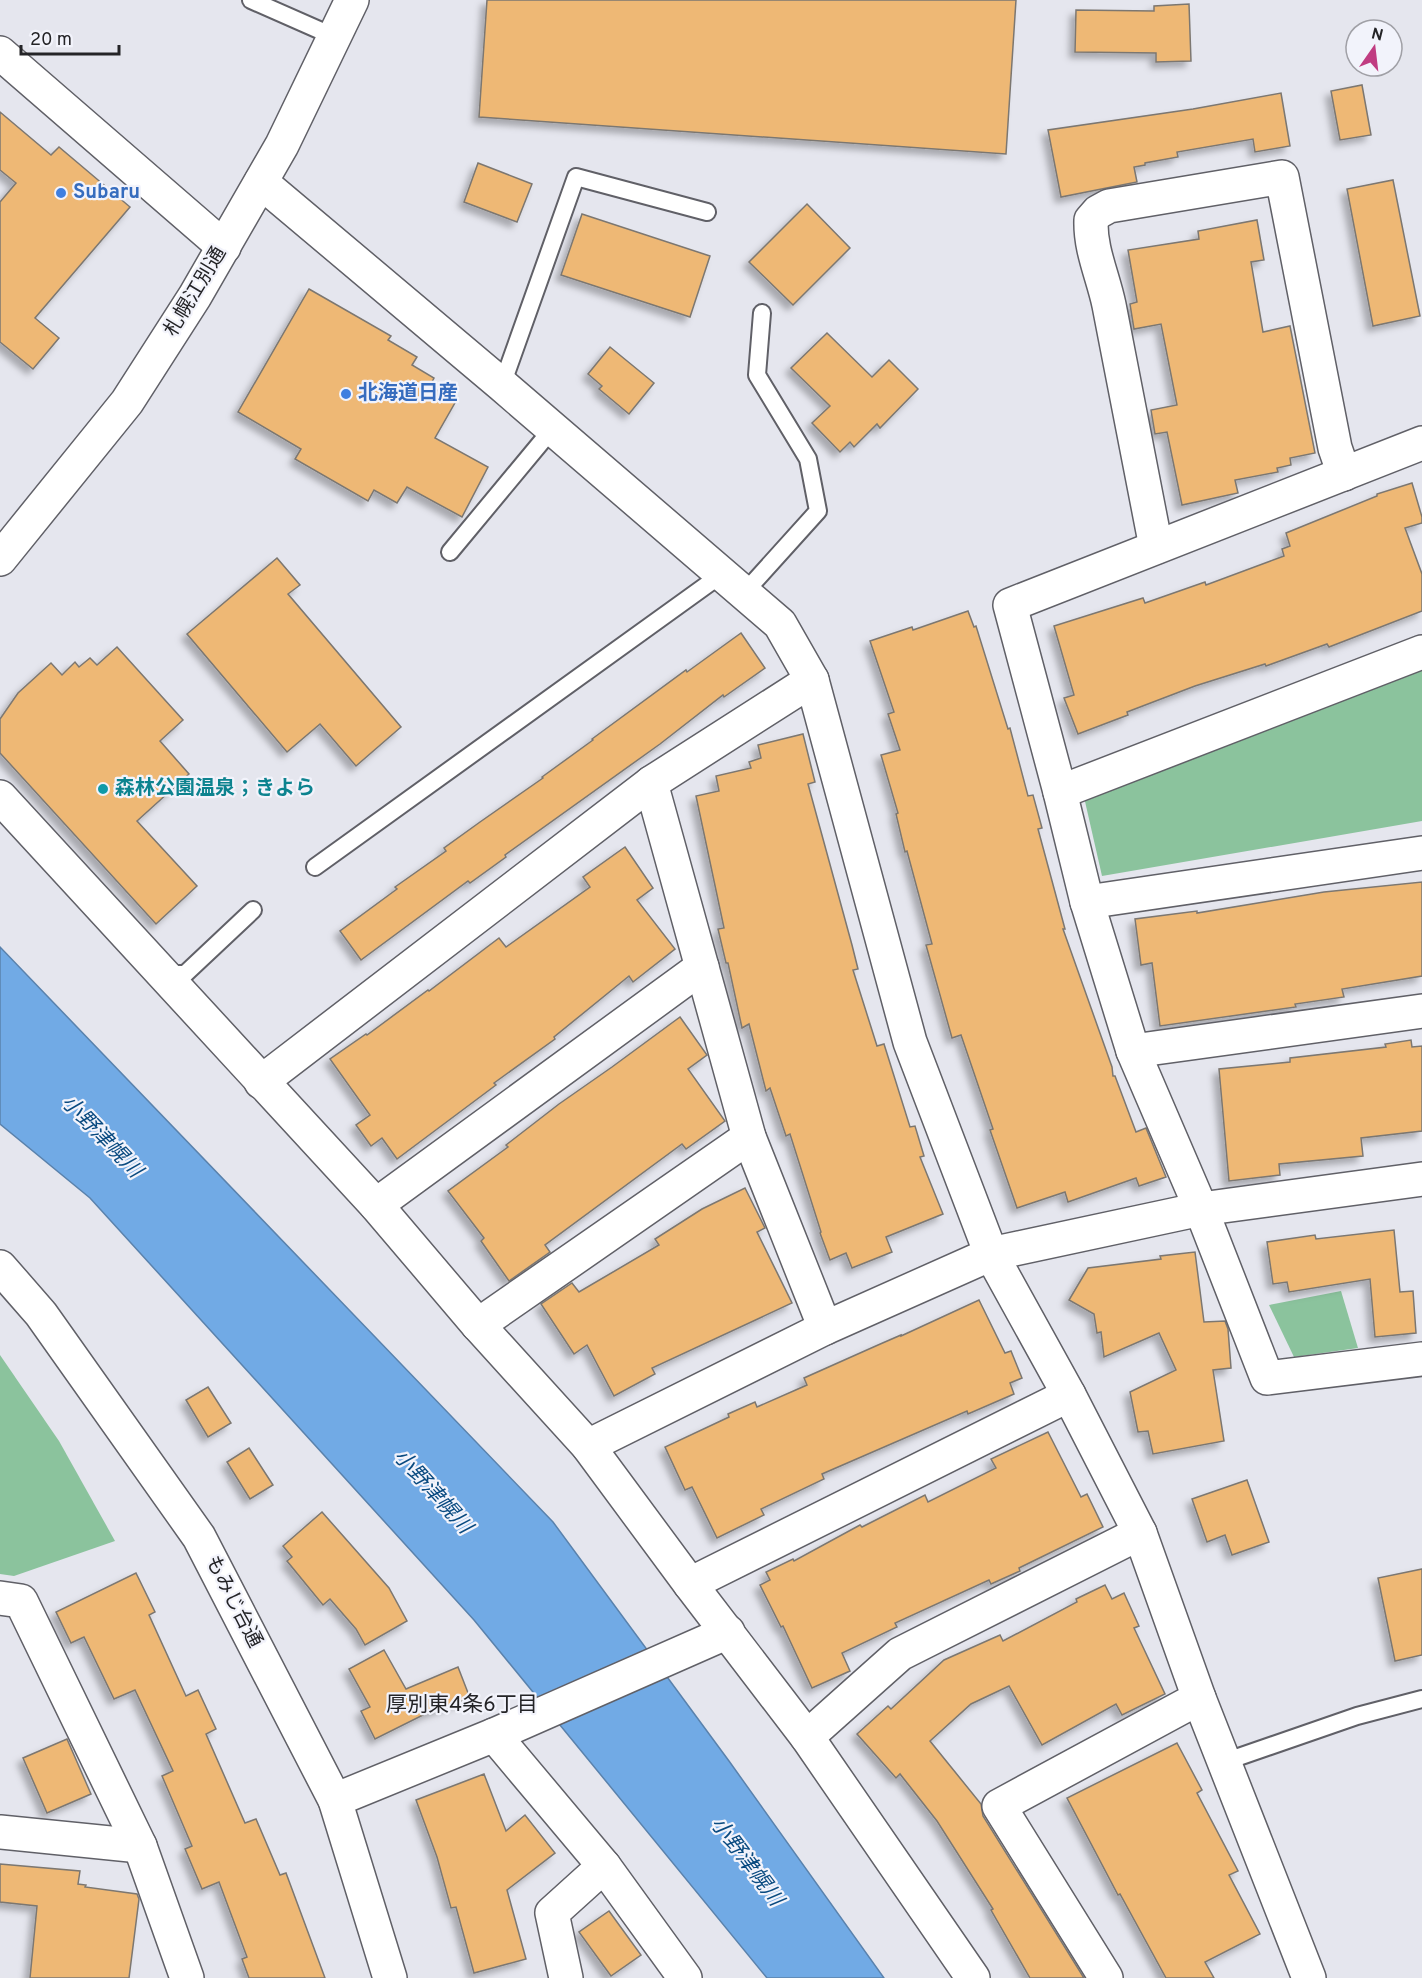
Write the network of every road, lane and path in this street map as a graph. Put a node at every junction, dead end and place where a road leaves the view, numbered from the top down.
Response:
1 (251, 0) edge
2 (352, 0) edge
3 (335, 37) junction
4 (0, 53) edge
5 (261, 182) junction
6 (707, 212) dead end
7 (224, 247) junction
8 (762, 313) dead end
9 (502, 385) junction
10 (553, 428) junction
11 (1422, 443) edge
12 (1344, 474) junction
13 (1156, 548) junction
14 (450, 552) dead end
15 (0, 559) edge
16 (733, 584) junction
17 (1422, 652) edge
18 (812, 680) junction
19 (651, 783) junction
20 (1060, 792) junction
21 (0, 797) edge
22 (1422, 853) edge
23 (315, 867) dead end
24 (1087, 902) junction
25 (254, 910) dead end
26 (155, 966) junction
27 (702, 967) junction
28 (1422, 1011) edge
29 (1133, 1051) junction
30 (261, 1082) junction
31 (749, 1137) junction
32 (1422, 1179) edge
33 (375, 1205) junction
34 (1201, 1209) junction
35 (991, 1254) junction
36 (0, 1267) edge
37 (478, 1325) junction
38 (825, 1328) junction
39 (1422, 1359) edge
40 (1069, 1395) junction
41 (588, 1446) junction
42 (1140, 1533) junction
43 (690, 1584) junction
44 (0, 1598) edge
45 (728, 1632) junction
46 (1199, 1698) junction
47 (1422, 1699) edge
48 (494, 1735) junction
49 (807, 1737) junction
50 (1224, 1762) junction
51 (335, 1800) junction
52 (0, 1832) edge
53 (140, 1846) junction
54 (604, 1866) junction
55 (187, 1978) edge
56 (390, 1978) edge
57 (566, 1978) edge
58 (685, 1978) edge
59 (973, 1978) edge
60 (1106, 1978) edge
61 (1309, 1978) edge

1 - 3 lane
2 - 3 main road, 札幌江別通
3 - 5 main road, 札幌江別通
4 - 7 main road
5 - 7 main road, 札幌江別通
5 - 9 main road
6 - 9 lane
7 - 15 main road, 札幌江別通
8 - 16 lane
9 - 10 main road
10 - 14 lane
10 - 16 main road
11 - 12 main road
12 - 13 main road
12 - 13 main road
13 - 20 main road
16 - 18 main road
16 - 23 lane
17 - 20 main road
18 - 19 main road
18 - 35 main road
19 - 27 main road
19 - 30 main road
20 - 24 main road
21 - 26 main road
22 - 24 main road
24 - 29 main road
25 - 26 lane
26 - 30 main road
27 - 31 main road
27 - 33 main road
28 - 29 main road
29 - 34 main road
30 - 33 main road
31 - 37 main road
31 - 38 main road
32 - 34 main road
33 - 37 main road
34 - 35 main road
34 - 39 main road
35 - 38 main road
35 - 40 main road
36 - 51 main road, もみじ台通
37 - 41 main road
38 - 41 main road
40 - 42 main road
40 - 43 main road
41 - 43 main road
42 - 46 main road
42 - 49 main road
43 - 45 main road
44 - 53 main road
45 - 48 main road
45 - 49 main road
46 - 50 main road
46 - 60 main road
47 - 50 lane
48 - 51 main road
48 - 54 main road
49 - 59 main road
50 - 61 main road
51 - 56 main road, もみじ台通
52 - 53 main road
53 - 55 main road
54 - 57 main road
54 - 58 main road

